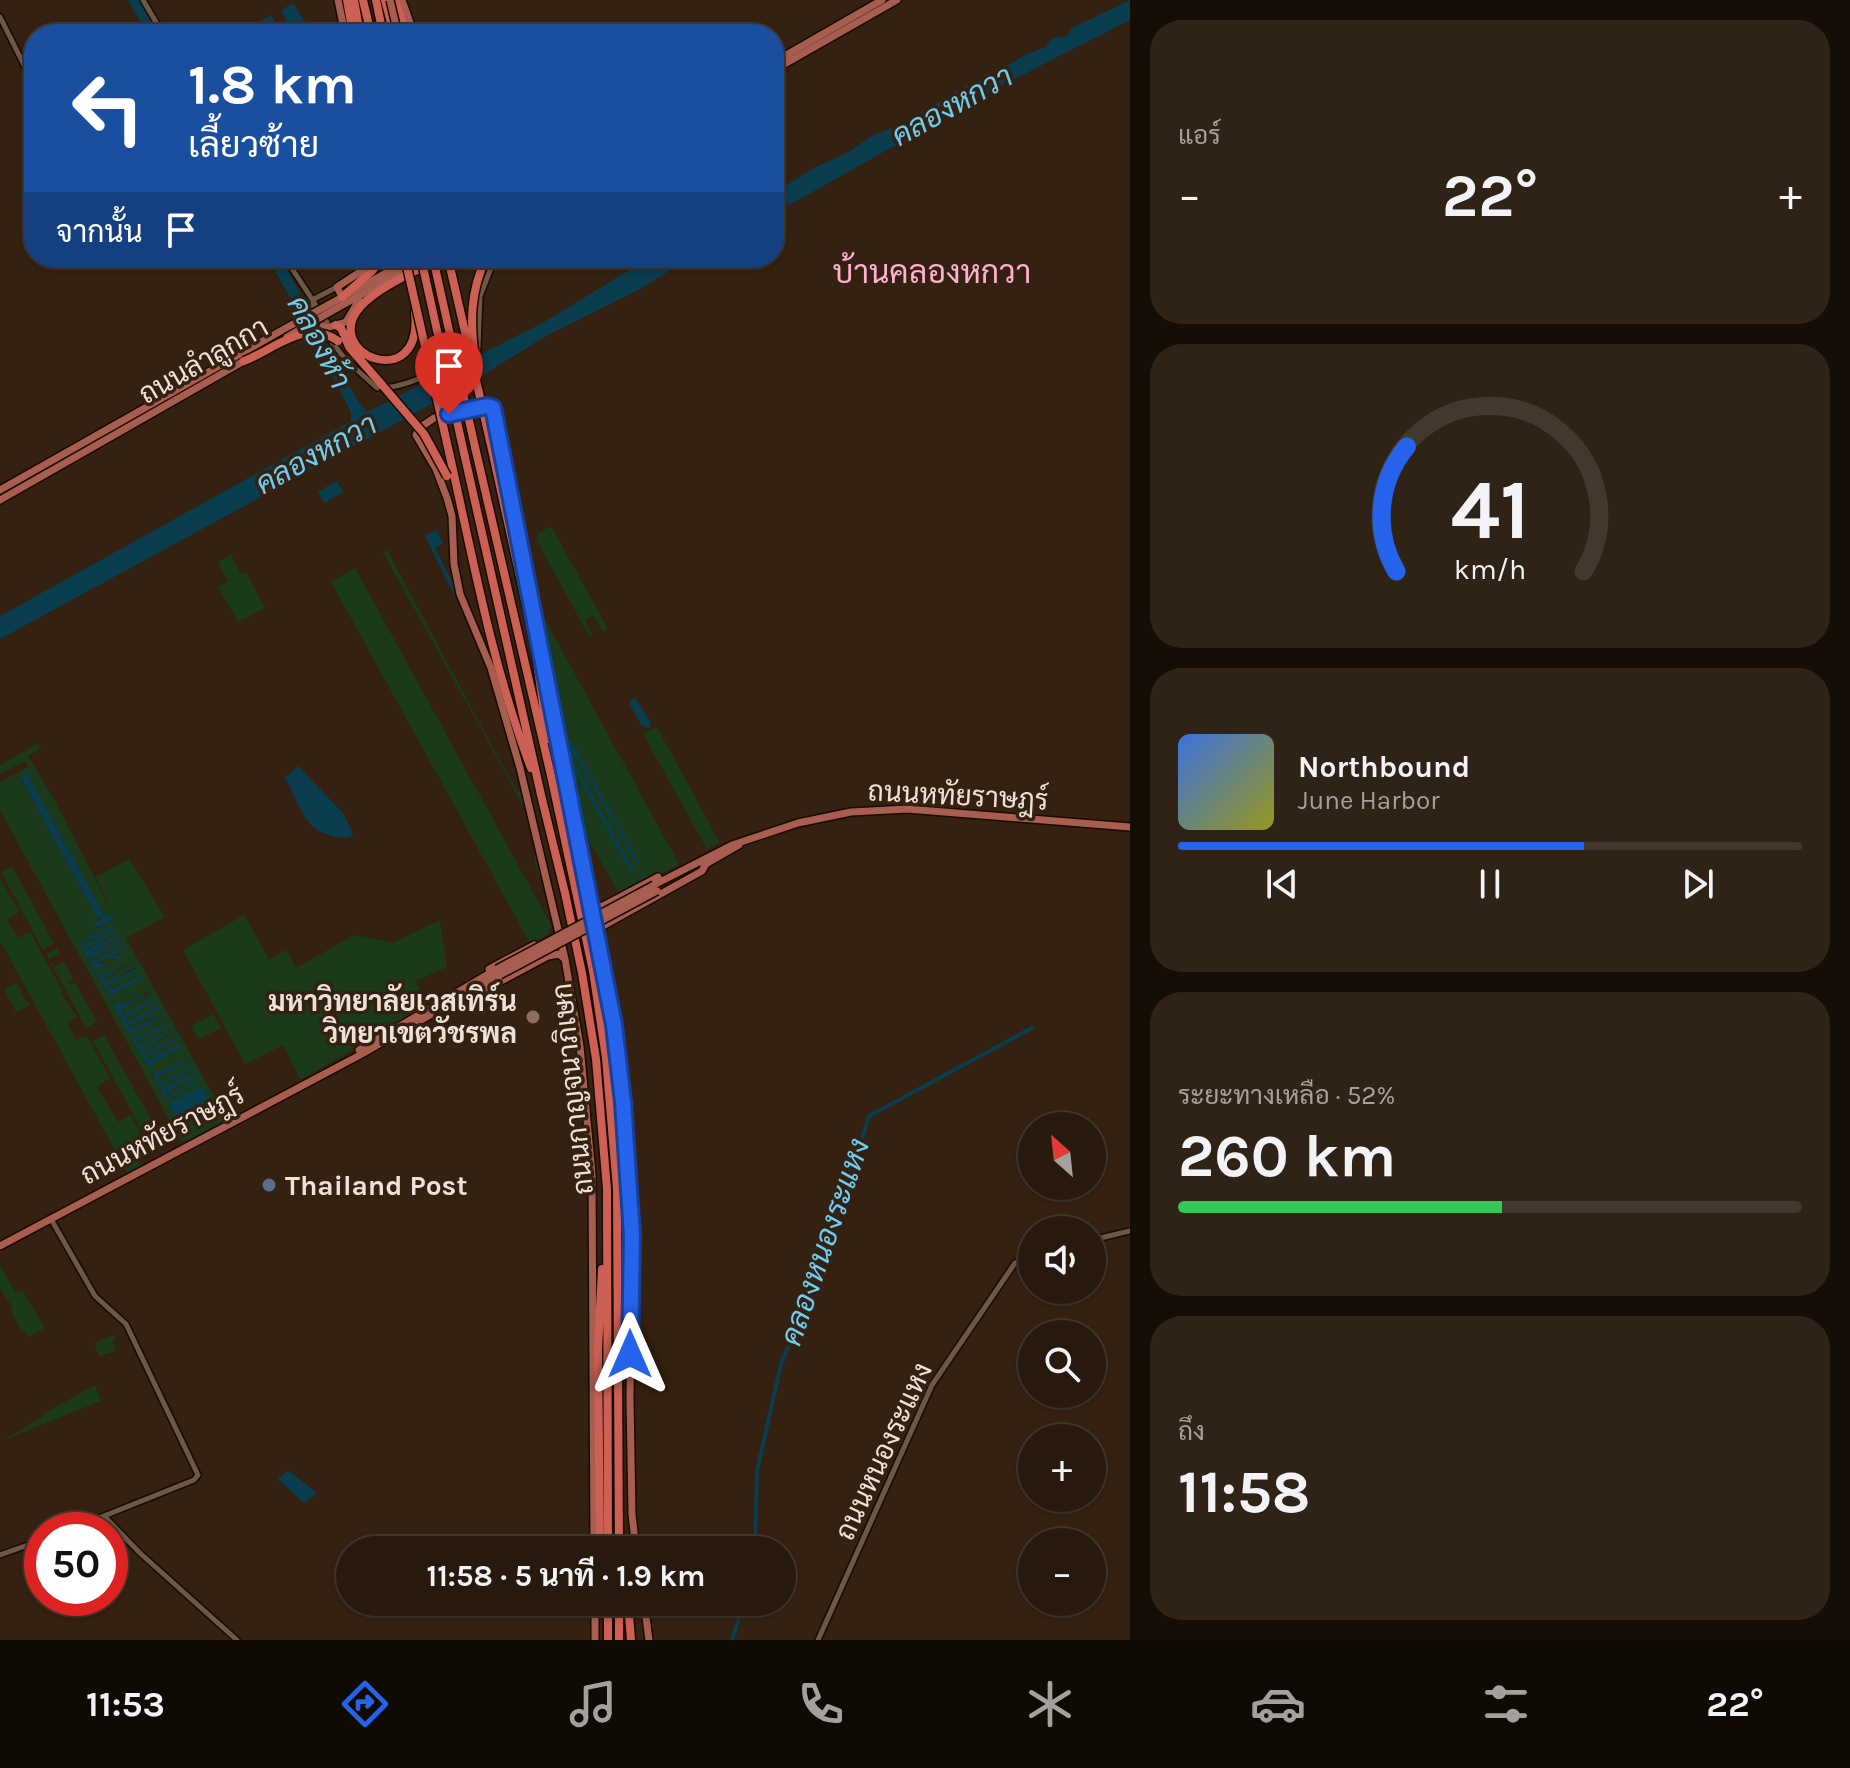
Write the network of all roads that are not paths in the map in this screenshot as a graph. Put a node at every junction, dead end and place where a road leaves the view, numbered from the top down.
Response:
1 (143, 0) edge
2 (338, 0) edge
3 (347, 0) edge
4 (354, 0) edge
5 (363, 0) edge
6 (376, 0) edge
7 (389, 0) edge
8 (402, 0) edge
9 (882, 0) edge
10 (897, 0) edge
11 (0, 17) edge
12 (157, 24) edge
13 (343, 24) edge
14 (353, 24) edge
15 (355, 24) edge
16 (369, 24) edge
17 (381, 24) edge
18 (397, 24) edge
19 (410, 24) edge
20 (784, 56) edge
21 (784, 64) edge
22 (24, 65) edge
23 (291, 268) edge
24 (365, 268) edge
25 (374, 268) edge
26 (392, 268) edge
27 (408, 268) edge
28 (414, 268) edge
29 (419, 268) edge
30 (423, 268) edge
31 (436, 268) edge
32 (451, 268) edge
33 (482, 268) edge
34 (491, 268) edge
35 (337, 287) junction
36 (411, 287) junction
37 (370, 290) junction
38 (342, 297) junction
39 (314, 299) junction
40 (329, 308) junction
41 (328, 326) junction
42 (244, 361) junction
43 (363, 364) junction
44 (488, 408) junction
45 (0, 490) edge
46 (0, 500) edge
47 (461, 516) junction
48 (552, 780) junction
49 (541, 795) junction
50 (1130, 827) edge
51 (705, 861) junction
52 (609, 904) junction
53 (592, 907) junction
54 (616, 919) junction
55 (558, 926) junction
56 (598, 934) junction
57 (565, 959) junction
58 (428, 1012) junction
59 (51, 1219) junction
60 (1130, 1231) edge
61 (607, 1237) junction
62 (1106, 1237) edge
63 (0, 1246) edge
64 (1018, 1262) edge
65 (607, 1409) junction
66 (599, 1444) junction
67 (117, 1512) edge
68 (597, 1536) edge
69 (597, 1536) edge
70 (608, 1536) edge
71 (619, 1536) edge
72 (634, 1536) edge
73 (128, 1541) edge
74 (24, 1546) edge
75 (0, 1555) edge
76 (595, 1616) edge
77 (608, 1616) edge
78 (619, 1616) edge
79 (629, 1616) edge
80 (646, 1616) edge
81 (594, 1638) edge
82 (237, 1640) edge
83 (608, 1640) edge
84 (619, 1640) edge
85 (631, 1640) edge
86 (649, 1640) edge
87 (818, 1640) edge

1 - 12 street
2 - 13 main road
3 - 14 highway
4 - 15 highway
5 - 16 highway
6 - 17 highway
7 - 18 highway
8 - 19 main road
9 - 20 main road
10 - 21 main road
11 - 22 street
23 - 39 street
24 - 35 main road
25 - 38 highway
26 - 38 main road, ถนนลำลูกกา
27 - 36 highway, bridge
28 - 37 main road, ถนนลำลูกกา
29 - 36 highway, bridge
30 - 49 highway, ถนนกาญจนาภิเษก, bridge
31 - 48 highway, ถนนกาญจนาภิเษก, bridge
32 - 44 highway, bridge
33 - 44 highway, bridge
34 - 41 street
35 - 38 main road
35 - 39 street
36 - 47 highway, bridge
37 - 40 main road, ถนนลำลูกกา
37 - 41 main road
38 - 40 main road, ถนนลำลูกกา
39 - 41 street
40 - 41 main road
40 - 42 main road, ถนนลำลูกกา, bridge
40 - 45 main road, ถนนลำลูกกา, bridge
41 - 43 highway
42 - 43 highway, bridge
42 - 46 main road, ถนนลำลูกกา
43 - 47 highway, bridge
44 - 48 highway, bridge
44 - 53 main road
44 - 55 main road
47 - 49 highway
48 - 71 highway, ถนนกาญจนาภิเษก
49 - 61 highway, ถนนกาญจนาภิเษก
50 - 51 main road, ถนนหทัยราษฎร์
51 - 52 main road
51 - 54 main road
51 - 58 main road, ถนนหทัยราษฎร์, bridge
52 - 53 main road
52 - 54 main road
53 - 56 main road
54 - 56 main road
55 - 57 main road
55 - 58 main road
56 - 72 main road
57 - 58 main road
57 - 68 main road
58 - 59 main road, ถนนหทัยราษฎร์
59 - 63 main road, ถนนหทัยราษฎร์
59 - 67 street
60 - 62 street
61 - 65 highway, ถนนกาญจนาภิเษก
61 - 66 highway
64 - 87 street, ถนนหนองระแหง
65 - 66 highway
65 - 70 highway, ถนนกาญจนาภิเษก
66 - 69 highway
73 - 82 street
74 - 75 street
76 - 81 main road
77 - 83 highway
78 - 84 highway
79 - 85 highway
80 - 86 main road

